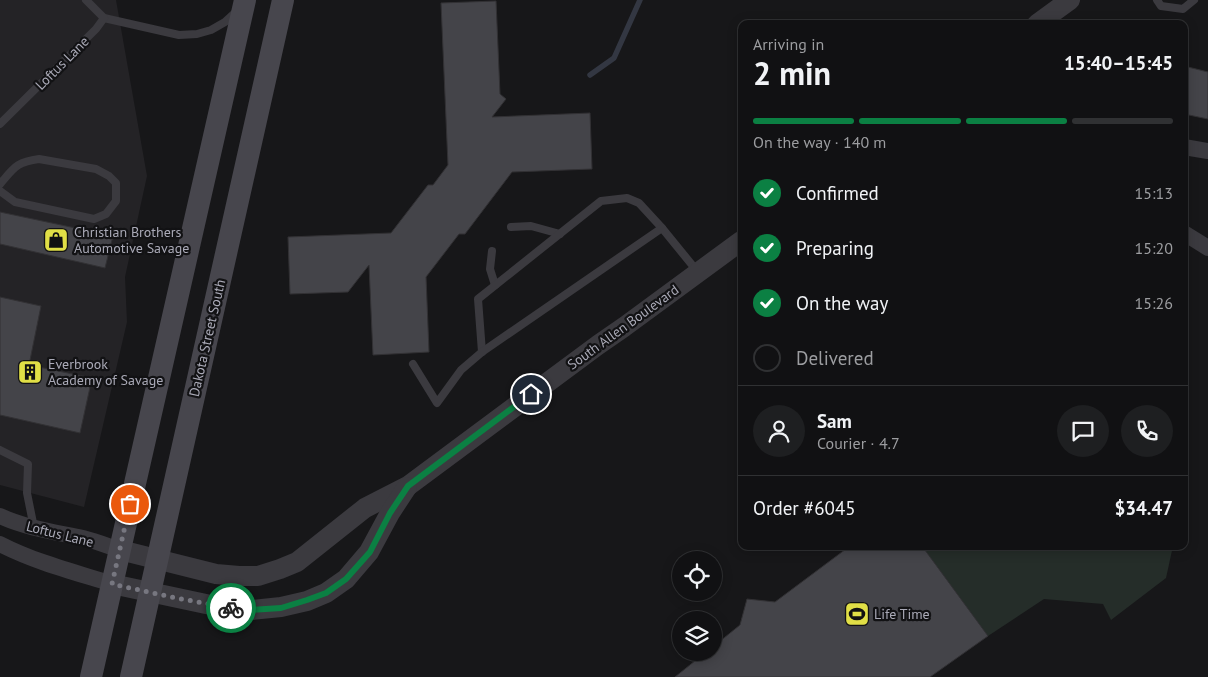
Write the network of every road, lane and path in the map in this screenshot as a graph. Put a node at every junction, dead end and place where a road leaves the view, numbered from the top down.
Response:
1 (86, 0) edge
2 (283, 0) edge
3 (1070, 0) edge
4 (1157, 0) edge
5 (1194, 0) edge
6 (244, 2) edge
7 (104, 18) junction
8 (1042, 20) edge
9 (0, 124) edge
10 (1188, 148) edge
11 (1208, 151) edge
12 (0, 184) edge
13 (0, 191) edge
14 (511, 227) dead end
15 (662, 228) junction
16 (560, 234) junction
17 (1188, 236) edge
18 (738, 243) edge
19 (1208, 248) edge
20 (492, 251) dead end
21 (699, 272) junction
22 (495, 285) junction
23 (482, 352) junction
24 (413, 364) dead end
25 (0, 450) edge
26 (408, 486) junction
27 (0, 516) edge
28 (34, 528) junction
29 (0, 544) edge
30 (120, 550) junction
31 (157, 560) junction
32 (112, 584) junction
33 (149, 592) junction
34 (90, 677) edge
35 (130, 677) edge

1 - 7 lane
2 - 31 main road, Dakota Street South
3 - 8 street
4 - 5 lane
6 - 7 lane
6 - 30 main road
7 - 9 lane, Loftus Lane
10 - 11 street
12 - 13 lane
14 - 16 lane
15 - 16 lane
15 - 21 lane
15 - 23 lane
16 - 22 lane
17 - 19 street
18 - 21 street, South Allen Boulevard
20 - 22 lane
21 - 26 street, South Allen Boulevard
22 - 23 lane
23 - 24 lane
25 - 28 lane
26 - 31 street, South Allen Boulevard
26 - 33 street, South Allen Boulevard
27 - 28 street, Loftus Lane
28 - 30 street, Loftus Lane
29 - 32 street, Loftus Lane
30 - 31 street, South Allen Boulevard
30 - 32 main road
31 - 33 main road, Dakota Street South
32 - 33 street, South Allen Boulevard
32 - 34 main road
33 - 35 main road, Dakota Street South

